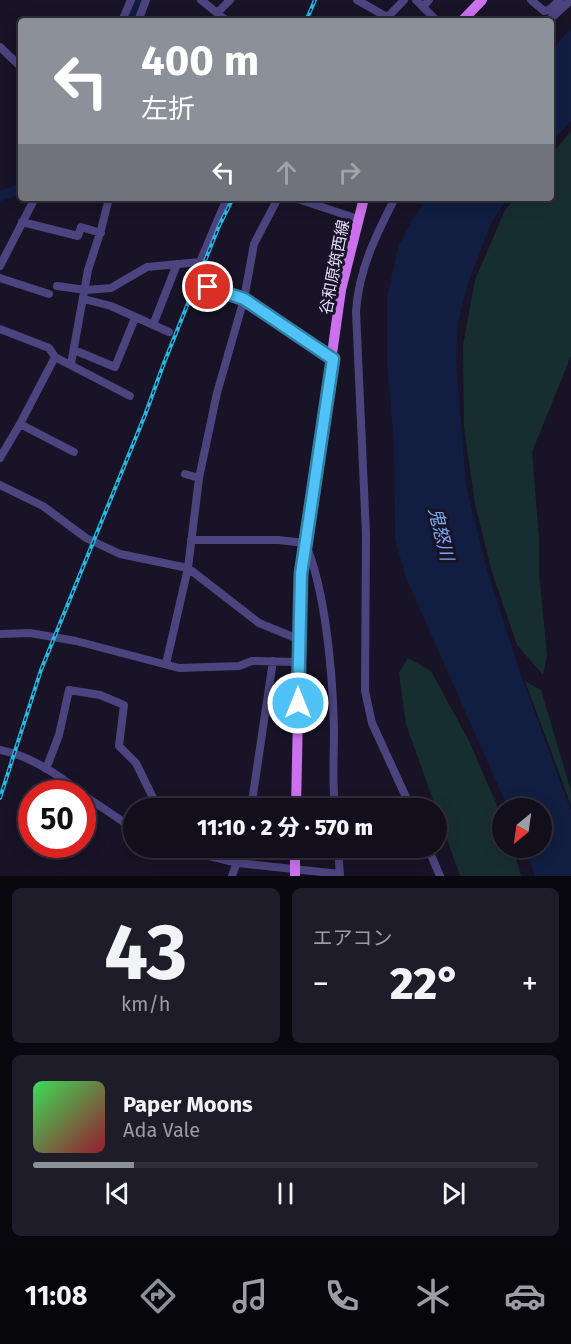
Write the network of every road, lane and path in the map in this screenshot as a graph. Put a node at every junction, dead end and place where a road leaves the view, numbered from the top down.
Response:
1 (130, 0) edge
2 (146, 0) edge
3 (201, 0) edge
4 (230, 0) edge
5 (357, 0) edge
6 (404, 0) edge
7 (416, 0) edge
8 (482, 0) edge
9 (531, 0) edge
10 (560, 0) edge
11 (571, 0) edge
12 (426, 3) edge
13 (217, 13) junction
14 (123, 18) edge
15 (139, 18) edge
16 (223, 18) edge
17 (384, 18) edge
18 (386, 18) edge
19 (435, 18) edge
20 (465, 18) edge
21 (551, 18) edge
22 (0, 47) edge
23 (18, 64) edge
24 (33, 201) edge
25 (108, 201) edge
26 (226, 201) edge
27 (276, 201) edge
28 (304, 201) edge
29 (363, 201) edge
30 (394, 201) edge
31 (358, 219) junction
32 (22, 222) junction
33 (101, 232) junction
34 (177, 264) junction
35 (0, 266) edge
36 (0, 278) edge
37 (57, 286) dead end
38 (208, 287) dead end
39 (86, 290) junction
40 (49, 294) dead end
41 (84, 299) junction
42 (244, 299) junction
43 (135, 318) junction
44 (153, 325) junction
45 (0, 329) edge
46 (169, 332) dead end
47 (74, 350) junction
48 (55, 357) junction
49 (333, 359) junction
50 (71, 364) junction
51 (130, 396) dead end
52 (20, 424) junction
53 (74, 452) dead end
54 (0, 458) edge
55 (185, 474) dead end
56 (199, 478) junction
57 (0, 485) edge
58 (191, 540) junction
59 (305, 543) junction
60 (188, 568) junction
61 (0, 634) edge
62 (298, 639) junction
63 (273, 661) junction
64 (298, 662) junction
65 (166, 664) junction
66 (0, 750) edge
67 (46, 769) junction
68 (62, 780) edge
69 (153, 798) edge
70 (252, 798) edge
71 (296, 798) edge
72 (334, 798) edge
73 (406, 798) edge
74 (96, 803) edge
75 (123, 822) edge
76 (218, 858) edge
77 (239, 858) edge
78 (339, 858) edge
79 (432, 858) edge
80 (238, 863) junction
81 (295, 872) edge
82 (340, 875) edge
83 (232, 876) edge
84 (440, 876) edge

1 - 14 street
2 - 15 street
3 - 13 street
4 - 13 street
5 - 17 street
6 - 18 street
7 - 12 street
8 - 20 main road
9 - 10 street
11 - 21 street
12 - 19 street
13 - 16 street
22 - 23 street
24 - 32 street
25 - 33 street
26 - 34 street
27 - 42 street
28 - 31 street
29 - 31 main road, 谷和原筑西線
30 - 73 street
31 - 49 main road, 谷和原筑西線
32 - 33 street
32 - 35 street
33 - 39 street
34 - 39 street
34 - 44 street
36 - 40 street
37 - 39 street
38 - 42 street
39 - 41 street
41 - 43 street
41 - 47 street
42 - 49 street
42 - 56 street
43 - 44 street
43 - 47 street
44 - 46 street
45 - 48 street
47 - 50 street
48 - 50 street
48 - 52 street
49 - 59 main road, 谷和原筑西線
50 - 51 street
52 - 53 street
52 - 54 street
55 - 56 street
56 - 58 street
57 - 60 street
58 - 59 street
58 - 60 street
59 - 62 main road, 谷和原筑西線
59 - 72 street
60 - 62 street
60 - 65 street
61 - 65 street
62 - 64 main road, 谷和原筑西線
63 - 64 street
63 - 65 street
63 - 70 street
64 - 71 main road, 谷和原筑西線
66 - 67 street
67 - 68 street
67 - 69 street
74 - 75 street
76 - 80 street
77 - 80 street
78 - 82 street
79 - 84 street
80 - 81 street
80 - 83 street
81 - 82 street

